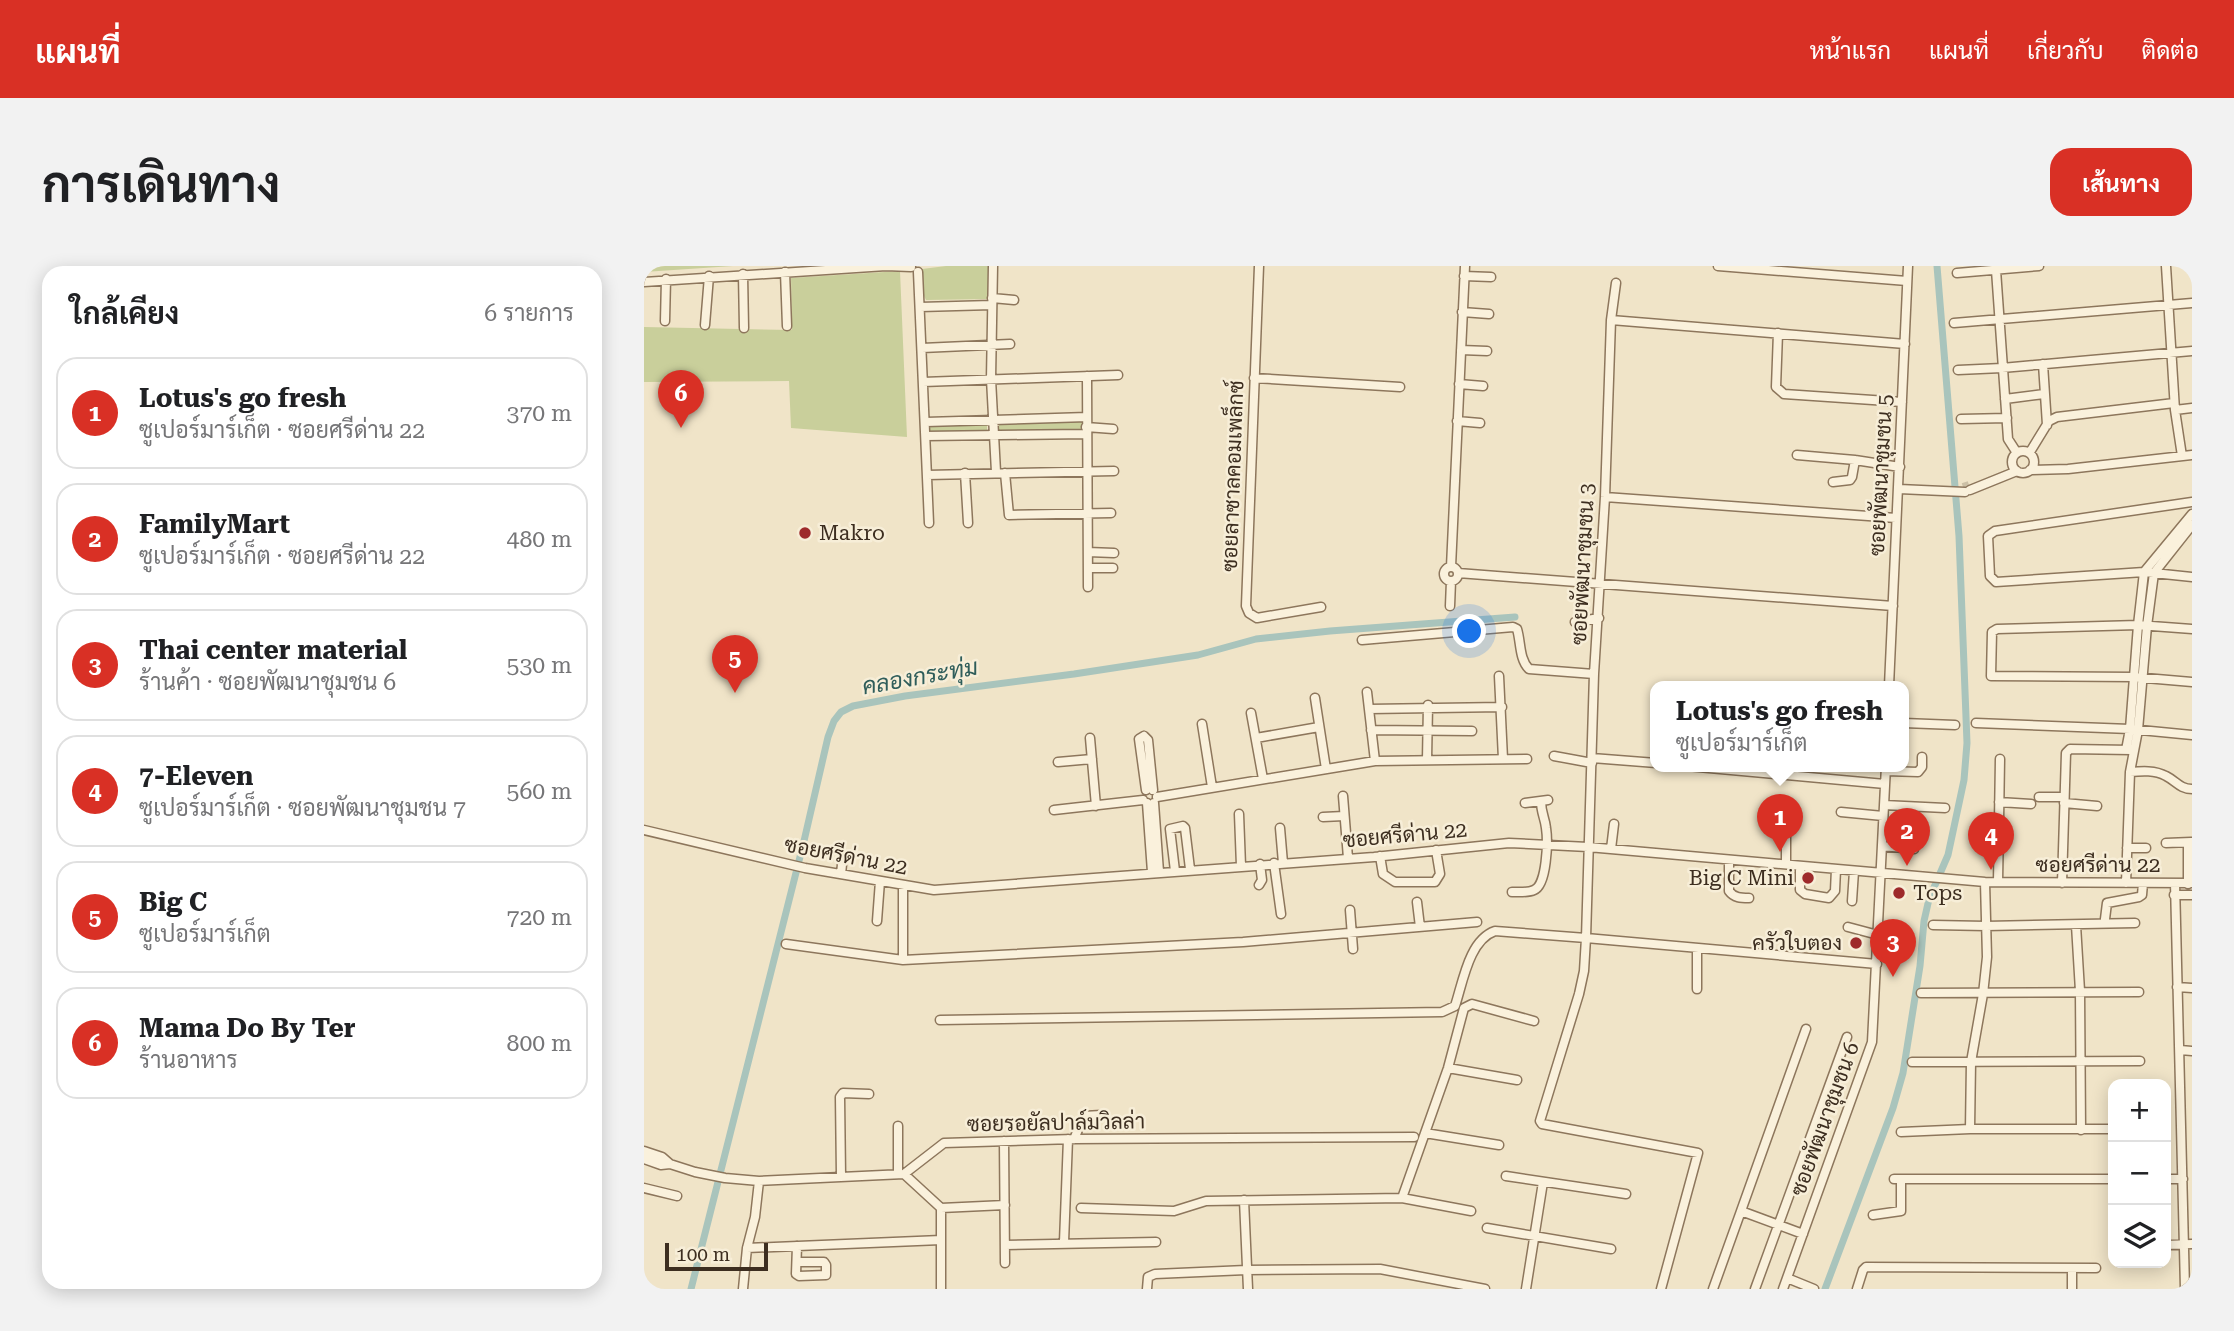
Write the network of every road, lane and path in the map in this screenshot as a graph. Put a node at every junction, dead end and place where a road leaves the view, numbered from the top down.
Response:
1 (993, 266) edge
2 (1259, 266) edge
3 (1718, 266) edge
4 (1908, 266) edge
5 (2039, 266) edge
6 (2165, 266) edge
7 (870, 267) edge
8 (825, 268) edge
9 (915, 268) edge
10 (782, 270) edge
11 (1996, 270) junction
12 (738, 271) edge
13 (1465, 271) edge
14 (1957, 272) dead end
15 (709, 276) junction
16 (1491, 277) dead end
17 (666, 279) junction
18 (1907, 281) junction
19 (644, 282) edge
20 (1616, 283) dead end
21 (1014, 300) dead end
22 (992, 301) junction
23 (2192, 303) edge
24 (2168, 304) junction
25 (920, 307) junction
26 (1462, 312) junction
27 (1489, 314) dead end
28 (1999, 319) junction
29 (1611, 320) junction
30 (665, 321) dead end
31 (1954, 323) dead end
32 (705, 326) dead end
33 (787, 326) dead end
34 (744, 328) dead end
35 (1778, 333) junction
36 (1010, 344) dead end
37 (1905, 344) junction
38 (992, 345) junction
39 (922, 348) junction
40 (1461, 350) junction
41 (1486, 351) dead end
42 (2192, 351) edge
43 (2171, 353) junction
44 (2043, 364) junction
45 (2002, 368) junction
46 (1958, 370) dead end
47 (1118, 375) dead end
48 (1087, 376) junction
49 (1254, 377) junction
50 (991, 379) junction
51 (923, 382) junction
52 (1459, 384) junction
53 (1483, 386) dead end
54 (1400, 387) dead end
55 (2044, 394) junction
56 (2005, 399) junction
57 (1902, 402) junction
58 (2175, 406) junction
59 (2192, 408) edge
60 (1087, 417) junction
61 (2007, 418) junction
62 (1961, 419) dead end
63 (995, 420) junction
64 (1457, 421) junction
65 (926, 422) junction
66 (1479, 423) dead end
67 (2047, 425) junction
68 (1113, 429) dead end
69 (1086, 430) junction
70 (995, 435) junction
71 (926, 436) junction
72 (2030, 452) junction
73 (2017, 453) junction
74 (1797, 455) dead end
75 (2192, 455) edge
76 (2182, 456) junction
77 (1855, 460) junction
78 (1900, 467) junction
79 (2016, 469) junction
80 (2030, 470) junction
81 (1086, 471) junction
82 (1114, 471) dead end
83 (1000, 472) junction
84 (965, 473) junction
85 (927, 475) junction
86 (1833, 481) dead end
87 (1899, 489) junction
88 (1605, 497) junction
89 (2192, 502) edge
90 (1087, 513) junction
91 (1111, 513) dead end
92 (2192, 514) edge
93 (1896, 518) junction
94 (929, 523) dead end
95 (968, 523) dead end
96 (2192, 525) edge
97 (2184, 536) edge
98 (1088, 552) junction
99 (1114, 553) dead end
100 (1088, 568) junction
101 (1113, 568) dead end
102 (1455, 570) junction
103 (2149, 573) junction
104 (2192, 577) edge
105 (1451, 581) junction
106 (1600, 583) junction
107 (1088, 587) dead end
108 (1450, 606) dead end
109 (1893, 606) junction
110 (1321, 607) dead end
111 (1599, 618) junction
112 (1575, 622) dead end
113 (2142, 625) junction
114 (2192, 629) edge
115 (1362, 640) dead end
116 (1594, 674) junction
117 (1499, 676) dead end
118 (2138, 678) junction
119 (1889, 681) edge
120 (2192, 682) edge
121 (1367, 692) dead end
122 (1315, 698) dead end
123 (1428, 707) junction
124 (1502, 707) junction
125 (1369, 709) junction
126 (1251, 713) dead end
127 (1909, 723) edge
128 (1976, 723) dead end
129 (1202, 724) dead end
130 (1955, 725) dead end
131 (1319, 727) junction
132 (1371, 730) junction
133 (1427, 730) junction
134 (2134, 730) junction
135 (1472, 731) dead end
136 (2192, 735) edge
137 (1090, 738) dead end
138 (1256, 738) junction
139 (2130, 750) junction
140 (1554, 756) dead end
141 (1922, 757) dead end
142 (1092, 759) junction
143 (1527, 759) dead end
144 (2000, 759) dead end
145 (1427, 760) junction
146 (1503, 760) junction
147 (1375, 761) junction
148 (1592, 761) junction
149 (1058, 762) dead end
150 (1650, 764) edge
151 (1326, 769) junction
152 (1909, 771) edge
153 (1793, 772) edge
154 (1886, 772) edge
155 (2130, 772) junction
156 (1263, 779) junction
157 (1885, 784) junction
158 (1212, 787) junction
159 (2192, 789) edge
160 (1343, 796) dead end
161 (1150, 797) junction
162 (2039, 797) dead end
163 (2064, 800) junction
164 (1999, 802) junction
165 (1525, 803) dead end
166 (2031, 804) dead end
167 (1884, 805) junction
168 (1096, 806) junction
169 (2097, 806) dead end
170 (1945, 807) dead end
171 (1054, 810) dead end
172 (1841, 812) dead end
173 (1239, 814) dead end
174 (1344, 816) junction
175 (1883, 816) junction
176 (1323, 817) dead end
177 (1614, 824) dead end
178 (1280, 828) dead end
179 (644, 830) edge
180 (1786, 835) dead end
181 (2190, 842) edge
182 (2166, 843) dead end
183 (1546, 845) junction
184 (1882, 846) junction
185 (1588, 847) junction
186 (2127, 848) junction
187 (2146, 848) dead end
188 (1611, 849) junction
189 (1914, 849) dead end
190 (1436, 850) junction
191 (843, 855) dead end
192 (1380, 856) junction
193 (1348, 858) junction
194 (1729, 860) junction
195 (1274, 863) junction
196 (1283, 863) junction
197 (1260, 864) junction
198 (1786, 864) junction
199 (1241, 866) junction
200 (1800, 866) junction
201 (1190, 869) junction
202 (1836, 869) junction
203 (1175, 871) junction
204 (1854, 871) junction
205 (1156, 872) junction
206 (1880, 873) junction
207 (841, 874) junction
208 (880, 881) junction
209 (1998, 881) junction
210 (1985, 882) junction
211 (2062, 883) junction
212 (2126, 883) junction
213 (2143, 883) junction
214 (2175, 883) junction
215 (2190, 884) edge
216 (1259, 885) dead end
217 (903, 886) junction
218 (1511, 892) dead end
219 (2174, 895) junction
220 (2192, 895) edge
221 (1749, 898) dead end
222 (1852, 901) dead end
223 (1417, 902) dead end
224 (1350, 910) dead end
225 (1281, 914) dead end
226 (2105, 919) dead end
227 (877, 920) dead end
228 (1477, 922) dead end
229 (2135, 923) dead end
230 (1933, 925) dead end
231 (2076, 925) junction
232 (1986, 926) junction
233 (1420, 927) junction
234 (1849, 927) dead end
235 (1352, 933) junction
236 (1878, 935) junction
237 (1586, 938) junction
238 (786, 944) dead end
239 (1697, 948) junction
240 (1353, 949) dead end
241 (903, 960) junction
242 (1877, 964) junction
243 (2178, 987) junction
244 (2192, 988) edge
245 (1697, 989) dead end
246 (2080, 992) junction
247 (2139, 992) dead end
248 (1921, 993) dead end
249 (1983, 994) junction
250 (940, 1020) dead end
251 (1534, 1021) dead end
252 (1806, 1029) dead end
253 (1847, 1037) dead end
254 (2180, 1051) junction
255 (2192, 1051) edge
256 (2081, 1061) junction
257 (2140, 1061) dead end
258 (1912, 1062) dead end
259 (1971, 1062) junction
260 (1448, 1068) junction
261 (1517, 1080) dead end
262 (869, 1094) dead end
263 (1101, 1115) dead end
264 (898, 1126) dead end
265 (1970, 1129) junction
266 (2108, 1129) edge
267 (2081, 1130) junction
268 (1901, 1132) dead end
269 (1425, 1133) junction
270 (1414, 1137) dead end
271 (1071, 1139) junction
272 (1004, 1141) junction
273 (1499, 1145) dead end
274 (644, 1151) edge
275 (644, 1159) edge
276 (670, 1164) junction
277 (901, 1174) junction
278 (841, 1176) junction
279 (1506, 1177) dead end
280 (2108, 1179) edge
281 (2171, 1179) edge
282 (2183, 1179) junction
283 (759, 1181) junction
284 (1543, 1182) junction
285 (644, 1188) edge
286 (1626, 1194) dead end
287 (677, 1196) dead end
288 (1402, 1198) junction
289 (1244, 1200) junction
290 (1004, 1205) junction
291 (941, 1208) junction
292 (1080, 1208) dead end
293 (1471, 1211) dead end
294 (1741, 1211) junction
295 (1873, 1215) dead end
296 (1778, 1224) junction
297 (1487, 1228) dead end
298 (1803, 1234) junction
299 (1533, 1237) junction
300 (941, 1240) junction
301 (1064, 1242) junction
302 (1156, 1242) dead end
303 (2188, 1244) edge
304 (1005, 1245) junction
305 (797, 1246) junction
306 (747, 1248) junction
307 (1611, 1249) dead end
308 (798, 1262) dead end
309 (1005, 1263) dead end
310 (2072, 1268) junction
311 (2096, 1268) dead end
312 (1246, 1270) junction
313 (1787, 1278) junction
314 (743, 1289) edge
315 (941, 1289) edge
316 (1147, 1289) edge
317 (1248, 1289) edge
318 (1485, 1289) edge
319 (1526, 1289) edge
320 (1661, 1289) edge
321 (1713, 1289) edge
322 (1755, 1289) edge
323 (1783, 1289) edge
324 (1814, 1289) edge
325 (1857, 1289) edge
326 (2072, 1289) edge
327 (2185, 1289) edge

1 - 22 street
2 - 49 street, ซอยลาซาลคอมเพล็กซ์
3 - 18 street
4 - 18 street, ซอยพัฒนาชุมชน 5
5 - 11 street
6 - 24 street
7 - 8 street
7 - 9 street
8 - 10 street
9 - 25 street
10 - 12 street
10 - 33 street
11 - 14 street
11 - 28 street
12 - 15 street
12 - 34 street
13 - 16 street
13 - 26 street
15 - 17 street
15 - 32 street
17 - 19 street
17 - 30 street
18 - 37 street, ซอยพัฒนาชุมชน 5
20 - 29 street, ซอยพัฒนาชุมชน 3
21 - 22 street
22 - 25 street
22 - 38 street
23 - 24 street
24 - 28 street
24 - 43 street
25 - 39 street
26 - 27 street
26 - 40 street
28 - 31 street
28 - 45 street
29 - 35 street
29 - 88 street, ซอยพัฒนาชุมชน 3
35 - 37 street
35 - 57 street
36 - 38 street
37 - 57 street, ซอยพัฒนาชุมชน 5
38 - 39 street
38 - 50 street
39 - 51 street
40 - 41 street
40 - 52 street
42 - 43 street
43 - 44 street
43 - 58 street
44 - 45 street
44 - 55 street
45 - 46 street
45 - 56 street
47 - 48 street
48 - 50 street
48 - 60 street
49 - 54 street
49 - 110 street, ซอยลาซาลคอมเพล็กซ์
50 - 51 street
50 - 63 street
51 - 65 street
52 - 53 street
52 - 64 street
55 - 56 street
55 - 67 street
56 - 61 street
57 - 78 street, ซอยพัฒนาชุมชน 5
58 - 59 street
58 - 67 street
58 - 76 street
60 - 63 street
60 - 69 street
61 - 62 street
61 - 73 street
63 - 65 street
63 - 70 street
64 - 66 street
64 - 102 street
65 - 71 street
67 - 72 street
68 - 69 street
69 - 70 street
69 - 81 street
70 - 71 street
70 - 83 street
71 - 85 street
72 - 73 street
72 - 80 street
73 - 79 street
74 - 77 street
75 - 76 street
76 - 80 street
77 - 78 street
77 - 86 street
78 - 87 street, ซอยพัฒนาชุมชน 5
79 - 80 street
79 - 87 street
81 - 82 street
81 - 83 street
81 - 90 street
83 - 84 street
83 - 90 street
84 - 85 street
84 - 95 street
85 - 94 street
87 - 93 street, ซอยพัฒนาชุมชน 5
88 - 93 street
88 - 106 street, ซอยพัฒนาชุมชน 3
89 - 103 street
90 - 91 street
90 - 98 street
92 - 97 street
93 - 109 street, ซอยพัฒนาชุมชน 5
96 - 97 street
97 - 103 street
98 - 99 street
98 - 100 street
100 - 101 street
100 - 107 street
102 - 105 street
102 - 105 street
102 - 106 street
103 - 104 street
103 - 113 street
105 - 108 street
106 - 109 street
106 - 111 street, ซอยพัฒนาชุมชน 3
109 - 119 street, ซอยพัฒนาชุมชน 5
111 - 112 street
111 - 116 street, ซอยพัฒนาชุมชน 3
113 - 114 street
113 - 118 street
113 - 118 street
115 - 116 street
116 - 148 street, ซอยพัฒนาชุมชน 3
117 - 124 street
118 - 120 street
118 - 134 street
121 - 125 street
122 - 131 street
123 - 124 street
123 - 125 street
123 - 133 street
124 - 146 street
125 - 132 street
126 - 138 street
127 - 130 street
128 - 134 street
129 - 158 street
131 - 138 street
131 - 151 street
132 - 133 street
132 - 147 street
133 - 135 street
133 - 145 street
134 - 136 street
134 - 139 street
137 - 142 street
138 - 156 street
139 - 155 street
139 - 163 street
140 - 148 street
141 - 152 street
142 - 149 street
142 - 168 street
143 - 146 street
144 - 164 street
145 - 146 street
145 - 147 street
147 - 151 street
148 - 150 street
148 - 185 street, ซอยพัฒนาชุมชน 3
151 - 156 street
153 - 157 street
154 - 157 street
155 - 159 street
155 - 186 street
156 - 158 street
157 - 167 street
158 - 161 street
160 - 174 street
161 - 161 street
161 - 168 street
161 - 205 street
162 - 163 street
163 - 169 street
163 - 211 street
164 - 166 street
164 - 209 street
165 - 183 street
167 - 170 street
167 - 175 street
168 - 171 street
172 - 175 street
173 - 199 street
174 - 176 street
174 - 193 street
175 - 184 street
177 - 188 street
178 - 196 street
179 - 207 street, ซอยศรีด่าน 22
180 - 198 street
181 - 182 street
181 - 215 street
183 - 185 street, ซอยศรีด่าน 22
183 - 190 street, ซอยศรีด่าน 22
183 - 218 street
184 - 189 street
184 - 206 street
185 - 188 street, ซอยศรีด่าน 22
185 - 237 street, ซอยพัฒนาชุมชน 3
186 - 187 street
186 - 212 street
188 - 194 street, ซอยศรีด่าน 22
190 - 192 street, ซอยศรีด่าน 22
190 - 192 street
191 - 207 street
192 - 193 street, ซอยศรีด่าน 22
193 - 196 street, ซอยศรีด่าน 22
194 - 198 street, ซอยศรีด่าน 22
194 - 221 street
195 - 196 street, ซอยศรีด่าน 22
195 - 197 street, ซอยศรีด่าน 22
195 - 225 street
197 - 199 street, ซอยศรีด่าน 22
197 - 216 street
198 - 200 street, ซอยศรีด่าน 22
199 - 201 street, ซอยศรีด่าน 22
200 - 202 street, ซอยศรีด่าน 22
200 - 202 street
201 - 203 street, ซอยศรีด่าน 22
201 - 203 street
202 - 204 street, ซอยศรีด่าน 22
203 - 205 street, ซอยศรีด่าน 22
204 - 206 street, ซอยศรีด่าน 22
204 - 222 street
205 - 217 street, ซอยศรีด่าน 22
206 - 210 street, ซอยศรีด่าน 22
206 - 236 street, ซอยพัฒนาชุมชน 6
207 - 208 street, ซอยศรีด่าน 22
208 - 217 street, ซอยศรีด่าน 22
208 - 227 street
209 - 210 street, ซอยศรีด่าน 22
209 - 211 street, ซอยศรีด่าน 22
210 - 232 street
211 - 212 street, ซอยศรีด่าน 22
212 - 213 street, ซอยศรีด่าน 22
213 - 214 street, ซอยศรีด่าน 22
213 - 226 street
214 - 215 street, ซอยศรีด่าน 22
214 - 219 street
217 - 241 street
219 - 220 street
219 - 243 street
223 - 233 street
224 - 235 street
228 - 233 street
229 - 231 street
230 - 232 street
231 - 232 street
231 - 246 street
232 - 249 street
233 - 235 street
234 - 236 street
235 - 240 street
235 - 241 street
236 - 242 street, ซอยพัฒนาชุมชน 6
237 - 239 street
237 - 250 street
237 - 320 street, ซอยพัฒนาชุมชน 3
238 - 241 street
239 - 242 street
239 - 245 street
242 - 298 street, ซอยพัฒนาชุมชน 6
243 - 244 street
243 - 254 street
246 - 247 street
246 - 249 street
246 - 256 street
248 - 249 street
249 - 259 street
251 - 260 street
252 - 294 street
253 - 296 street
254 - 255 street
254 - 282 street
256 - 257 street
256 - 259 street
256 - 267 street
258 - 259 street
259 - 265 street
260 - 261 street
260 - 269 street
262 - 278 street
263 - 271 street
264 - 277 street
265 - 267 street
265 - 268 street
266 - 267 street
269 - 273 street
269 - 288 street
270 - 271 street, ซอยรอยัลปาล์มวิลล่า
271 - 272 street, ซอยรอยัลปาล์มวิลล่า
271 - 301 street
272 - 277 street, ซอยรอยัลปาล์มวิลล่า
272 - 290 street
274 - 276 street
275 - 276 street
276 - 283 street
277 - 278 street
277 - 291 street
278 - 283 street
279 - 284 street
280 - 295 street
281 - 282 street
282 - 303 street
283 - 306 street
284 - 286 street
284 - 299 street
285 - 287 street
288 - 289 street
288 - 293 street
289 - 292 street
289 - 312 street
290 - 291 street
290 - 304 street
291 - 300 street
294 - 296 street
294 - 321 street
296 - 298 street
296 - 322 street
297 - 299 street
298 - 313 street, ซอยพัฒนาชุมชน 6
299 - 307 street
299 - 319 street
300 - 305 street
300 - 315 street
301 - 302 street
301 - 304 street
303 - 327 street
304 - 309 street
305 - 306 street
305 - 308 street
306 - 314 street
310 - 311 street
310 - 325 street
310 - 326 street
312 - 316 street
312 - 317 street
312 - 318 street
313 - 323 street, ซอยพัฒนาชุมชน 6
313 - 324 street

